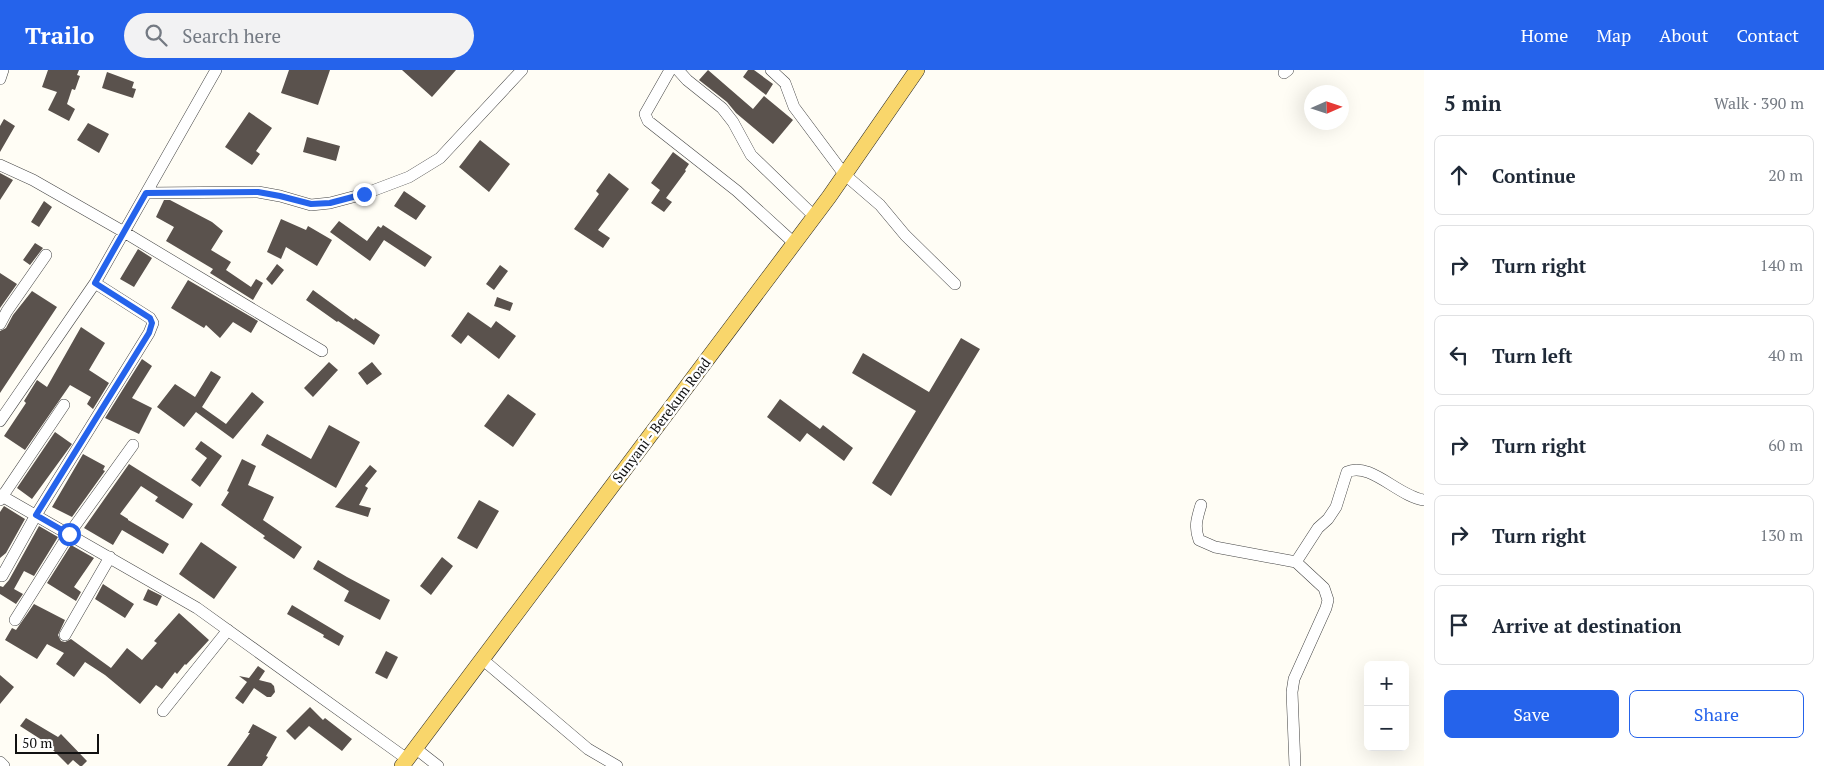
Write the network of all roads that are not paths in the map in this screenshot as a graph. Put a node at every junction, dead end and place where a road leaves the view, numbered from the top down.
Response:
1 (4, 70) edge
2 (216, 70) edge
3 (522, 70) edge
4 (670, 70) edge
5 (678, 70) edge
6 (771, 70) edge
7 (916, 70) edge
8 (0, 79) edge
9 (0, 166) edge
10 (844, 174) junction
11 (146, 193) junction
12 (814, 216) junction
13 (124, 232) junction
14 (794, 243) junction
15 (46, 256) dead end
16 (95, 283) junction
17 (955, 284) dead end
18 (3, 309) edge
19 (0, 324) edge
20 (322, 351) dead end
21 (64, 405) dead end
22 (0, 421) edge
23 (133, 445) dead end
24 (1, 497) edge
25 (1424, 500) edge
26 (1201, 506) dead end
27 (36, 515) junction
28 (69, 534) junction
29 (110, 557) junction
30 (1296, 562) junction
31 (2, 576) dead end
32 (15, 620) dead end
33 (228, 630) junction
34 (65, 635) dead end
35 (482, 659) junction
36 (163, 711) dead end
37 (408, 758) edge
38 (0, 762) edge
39 (4, 766) edge
40 (438, 766) edge
41 (617, 766) edge
42 (1295, 766) edge

1 - 8 street
2 - 11 street
3 - 11 street
4 - 14 street
5 - 12 street
6 - 10 street
7 - 10 main road, Sunyani - Berekum Road
9 - 13 street
10 - 12 main road, Sunyani - Berekum Road
10 - 17 street
11 - 13 street
12 - 14 main road, Sunyani - Berekum Road
13 - 16 street
13 - 20 street
14 - 35 main road, Sunyani - Berekum Road
15 - 18 street
16 - 22 street
16 - 27 street
18 - 19 street
21 - 24 street
23 - 28 street
24 - 27 street
25 - 30 street
26 - 30 street
27 - 28 street
27 - 31 street
28 - 29 street
28 - 32 street
29 - 33 street
29 - 34 street
30 - 42 street
33 - 36 street
33 - 37 street
35 - 37 main road, Sunyani - Berekum Road
35 - 41 street
37 - 40 street
38 - 39 street

